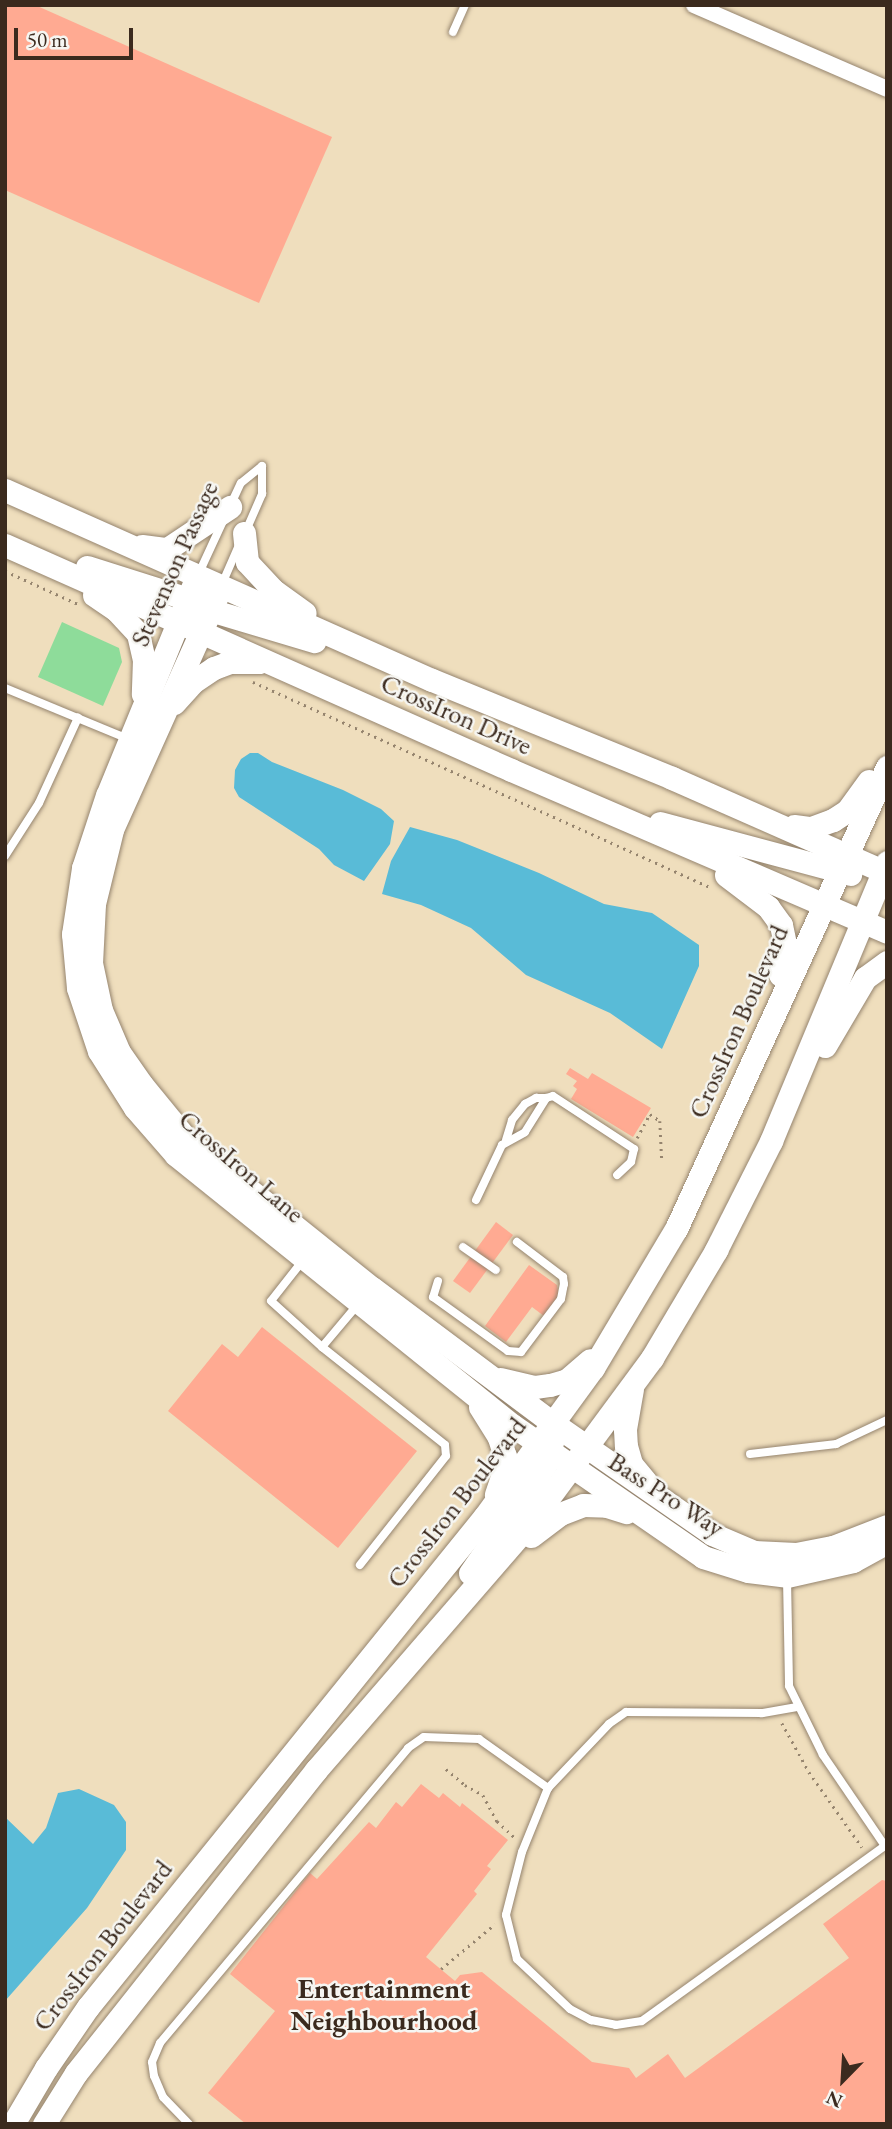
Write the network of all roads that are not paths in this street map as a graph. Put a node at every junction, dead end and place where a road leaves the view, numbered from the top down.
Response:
1 (465, 5) edge
2 (694, 5) edge
3 (453, 32) dead end
4 (887, 89) edge
5 (5, 490) edge
6 (230, 507) junction
7 (5, 532) edge
8 (244, 533) junction
9 (125, 544) junction
10 (5, 545) edge
11 (51, 566) junction
12 (197, 576) junction
13 (220, 587) junction
14 (187, 599) junction
15 (211, 610) junction
16 (178, 622) junction
17 (200, 632) junction
18 (344, 642) junction
19 (268, 663) junction
20 (411, 671) junction
21 (5, 688) edge
22 (153, 711) junction
23 (78, 718) junction
24 (139, 744) junction
25 (887, 755) edge
26 (887, 767) edge
27 (560, 792) junction
28 (115, 799) joint
29 (772, 821) junction
30 (649, 830) junction
31 (5, 856) edge
32 (842, 863) junction
33 (886, 869) edge
34 (879, 901) edge
35 (823, 906) junction
36 (863, 923) junction
37 (887, 932) edge
38 (887, 962) edge
39 (776, 1010) junction
40 (546, 1098) junction
41 (506, 1140) junction
42 (617, 1175) dead end
43 (476, 1200) dead end
44 (517, 1242) dead end
45 (463, 1247) dead end
46 (311, 1250) junction
47 (716, 1250) junction
48 (496, 1270) dead end
49 (438, 1281) dead end
50 (366, 1295) junction
51 (614, 1336) junction
52 (321, 1348) junction
53 (485, 1374) junction
54 (633, 1384) junction
55 (466, 1387) junction
56 (887, 1420) edge
57 (554, 1424) junction
58 (588, 1447) junction
59 (545, 1448) junction
60 (750, 1454) dead end
61 (573, 1467) junction
62 (661, 1501) junction
63 (489, 1512) junction
64 (649, 1521) junction
65 (887, 1526) edge
66 (887, 1542) edge
67 (360, 1565) dead end
68 (787, 1576) junction
69 (484, 1577) junction
70 (436, 1630) junction
71 (797, 1707) junction
72 (548, 1788) junction
73 (886, 1845) edge
74 (13, 2124) edge
75 (44, 2124) edge
76 (189, 2124) edge

1 - 3 lane
2 - 4 street
5 - 9 street, CrossIron Drive
6 - 8 lane, Stevenson Passage
6 - 9 street
6 - 12 lane, Stevenson Passage
7 - 14 street
8 - 13 lane, Stevenson Passage
8 - 18 street
9 - 12 street, CrossIron Drive
10 - 11 street, CrossIron Drive
11 - 16 street, CrossIron Drive
11 - 22 street
12 - 13 street, CrossIron Drive
12 - 14 street, Stevenson Passage
13 - 14 street
13 - 15 street, Stevenson Passage
13 - 18 street, CrossIron Drive
14 - 16 street, Stevenson Passage
15 - 16 street
15 - 17 street, Stevenson Passage
15 - 20 street
16 - 17 street, CrossIron Drive
16 - 22 street, Stevenson Passage
17 - 19 street, CrossIron Drive
17 - 22 street, Stevenson Passage
18 - 20 street, CrossIron Drive
19 - 22 street
19 - 27 street, CrossIron Drive
20 - 29 street, CrossIron Drive
21 - 23 lane
22 - 24 street, Stevenson Passage
23 - 24 lane
23 - 31 lane
24 - 28 street, Stevenson Passage
25 - 29 street
26 - 32 street, CrossIron Boulevard
27 - 30 street, CrossIron Drive
27 - 32 street
28 - 46 street, CrossIron Lane
29 - 32 street, CrossIron Drive
30 - 35 street, CrossIron Drive
30 - 39 street
32 - 33 street
32 - 35 street, CrossIron Boulevard
33 - 34 street
34 - 35 street
34 - 36 street
35 - 36 street, CrossIron Drive
35 - 39 street, CrossIron Boulevard
36 - 37 street, CrossIron Drive
36 - 47 street
38 - 47 street
39 - 51 street, CrossIron Boulevard
40 - 41 lane
40 - 41 lane
40 - 42 lane
41 - 43 lane
44 - 49 lane
45 - 48 lane
46 - 50 street, CrossIron Lane
46 - 52 lane
47 - 54 street
50 - 52 lane
50 - 53 street, CrossIron Lane
50 - 55 street, CrossIron Lane
51 - 53 street
51 - 57 street, CrossIron Boulevard
52 - 67 lane
53 - 57 street, CrossIron Lane
54 - 58 street
54 - 62 street
55 - 59 street, CrossIron Lane
55 - 63 street
56 - 60 lane
57 - 58 street, Bass Pro Way
57 - 59 street
58 - 61 street
58 - 62 street, Bass Pro Way
59 - 61 street, Bass Pro Way
59 - 63 street, CrossIron Boulevard
59 - 70 street
61 - 64 street, Bass Pro Way
61 - 69 street
62 - 65 street, Bass Pro Way
63 - 74 street, CrossIron Boulevard
64 - 68 street, Bass Pro Way
64 - 69 street
66 - 68 street, Bass Pro Way
68 - 71 lane
69 - 70 street
70 - 75 street
71 - 72 lane
71 - 73 lane
72 - 73 lane
72 - 76 lane

